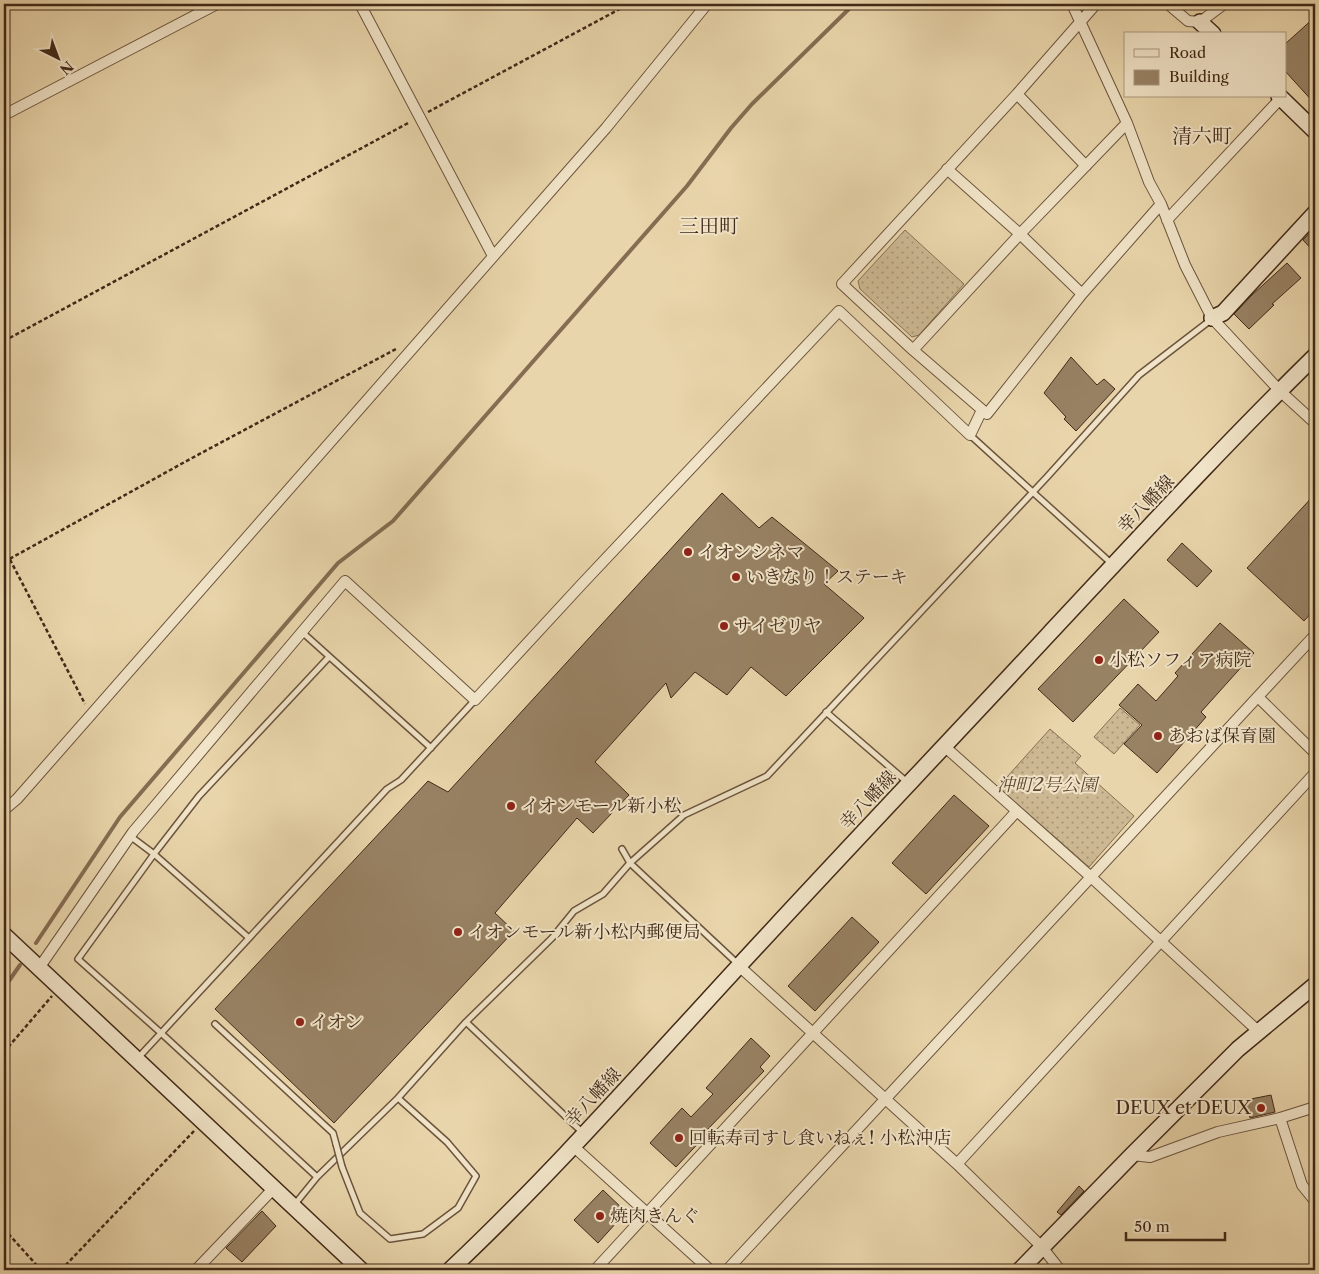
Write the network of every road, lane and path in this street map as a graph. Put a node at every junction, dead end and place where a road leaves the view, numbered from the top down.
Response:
1 (218, 4) edge
2 (360, 4) edge
3 (630, 4) edge
4 (707, 4) edge
5 (1072, 4) edge
6 (1096, 4) edge
7 (1168, 4) edge
8 (1224, 4) edge
9 (1081, 22) junction
10 (1200, 22) junction
11 (1211, 32) edge
12 (1017, 94) junction
13 (1279, 98) edge
14 (1281, 98) edge
15 (4, 115) edge
16 (419, 117) junction
17 (1127, 123) junction
18 (1315, 131) edge
19 (1086, 166) junction
20 (947, 169) junction
21 (1161, 204) junction
22 (1315, 213) edge
23 (1167, 220) junction
24 (1020, 234) junction
25 (493, 256) junction
26 (1082, 294) junction
27 (1212, 318) junction
28 (4, 341) edge
29 (399, 347) dead end
30 (914, 350) junction
31 (1315, 356) edge
32 (1280, 390) junction
33 (982, 410) junction
34 (1315, 423) edge
35 (970, 435) junction
36 (1033, 491) junction
37 (4, 548) edge
38 (9, 559) junction
39 (4, 562) edge
40 (1114, 565) junction
41 (302, 632) junction
42 (1315, 635) edge
43 (329, 657) junction
44 (1258, 697) junction
45 (475, 700) junction
46 (826, 712) junction
47 (90, 715) junction
48 (944, 746) junction
49 (431, 748) junction
50 (1315, 753) edge
51 (1315, 773) edge
52 (909, 784) junction
53 (4, 810) edge
54 (1016, 812) junction
55 (130, 836) junction
56 (622, 849) dead end
57 (154, 854) junction
58 (630, 863) junction
59 (1091, 877) junction
60 (4, 936) edge
61 (249, 938) junction
62 (1160, 941) junction
63 (739, 966) junction
64 (39, 968) junction
65 (1315, 985) edge
66 (60, 987) junction
67 (466, 1022) junction
68 (215, 1024) dead end
69 (1258, 1031) junction
70 (161, 1033) junction
71 (814, 1034) junction
72 (4, 1052) edge
73 (137, 1059) junction
74 (398, 1098) junction
75 (886, 1100) junction
76 (1315, 1107) edge
77 (1280, 1118) junction
78 (203, 1121) junction
79 (584, 1134) junction
80 (574, 1146) junction
81 (1132, 1155) junction
82 (957, 1164) junction
83 (317, 1177) junction
84 (273, 1189) junction
85 (1315, 1202) edge
86 (293, 1207) junction
87 (648, 1213) junction
88 (4, 1229) edge
89 (1042, 1247) junction
90 (41, 1270) edge
91 (61, 1270) edge
92 (196, 1270) edge
93 (361, 1270) edge
94 (450, 1270) edge
95 (595, 1270) edge
96 (710, 1270) edge
97 (727, 1270) edge
98 (1020, 1270) edge
99 (1060, 1270) edge

1 - 15 street
2 - 16 street
3 - 16 path
4 - 25 street
5 - 9 street
6 - 9 street
7 - 10 street
8 - 10 street
9 - 12 street
9 - 17 street
10 - 11 street
12 - 19 street
12 - 20 street
13 - 23 street
14 - 18 street
16 - 25 street
16 - 28 path
17 - 19 street
17 - 21 street
19 - 24 street
20 - 24 street
20 - 30 street
21 - 23 street
21 - 26 street
22 - 27 street
23 - 27 street
24 - 26 street
24 - 30 street
25 - 47 street
26 - 33 street
27 - 32 street
27 - 36 lane
29 - 38 path
30 - 33 street
31 - 32 street, 幸八幡線
32 - 34 street
32 - 40 street, 幸八幡線
33 - 35 street
35 - 36 lane
35 - 45 street
36 - 40 lane
36 - 46 lane
37 - 38 path
38 - 39 path
38 - 47 path
40 - 48 street, 幸八幡線
41 - 43 lane
41 - 45 street
41 - 55 street
42 - 44 street
43 - 49 lane
43 - 57 lane
44 - 50 street
44 - 59 street
45 - 49 lane
46 - 52 lane
46 - 58 lane
47 - 53 street
48 - 52 street, 幸八幡線
48 - 54 street
49 - 61 lane
51 - 62 street
52 - 63 street, 幸八幡線
54 - 59 street
54 - 71 street
55 - 57 lane
55 - 64 street
56 - 58 lane
57 - 61 lane
57 - 70 lane
58 - 63 lane
58 - 67 lane
59 - 62 street
59 - 75 street
60 - 64 street
61 - 70 lane
62 - 69 street
62 - 82 street
63 - 71 street
63 - 79 street, 幸八幡線
64 - 66 street
65 - 69 street
66 - 72 path
66 - 73 street
67 - 74 lane
67 - 79 lane
68 - 74 lane, bridge
69 - 81 street
70 - 73 lane
70 - 83 lane
71 - 75 street
71 - 87 street
73 - 78 street
74 - 83 lane
75 - 82 street
75 - 97 street
76 - 77 street
77 - 81 street
77 - 85 street
78 - 84 street
78 - 91 path
79 - 80 street, 幸八幡線
80 - 87 street
80 - 94 street, 幸八幡線
81 - 89 street
82 - 89 street
83 - 86 lane
84 - 86 street
84 - 92 street
86 - 93 street
87 - 95 street
87 - 96 street
88 - 90 path
89 - 98 street
89 - 99 street

